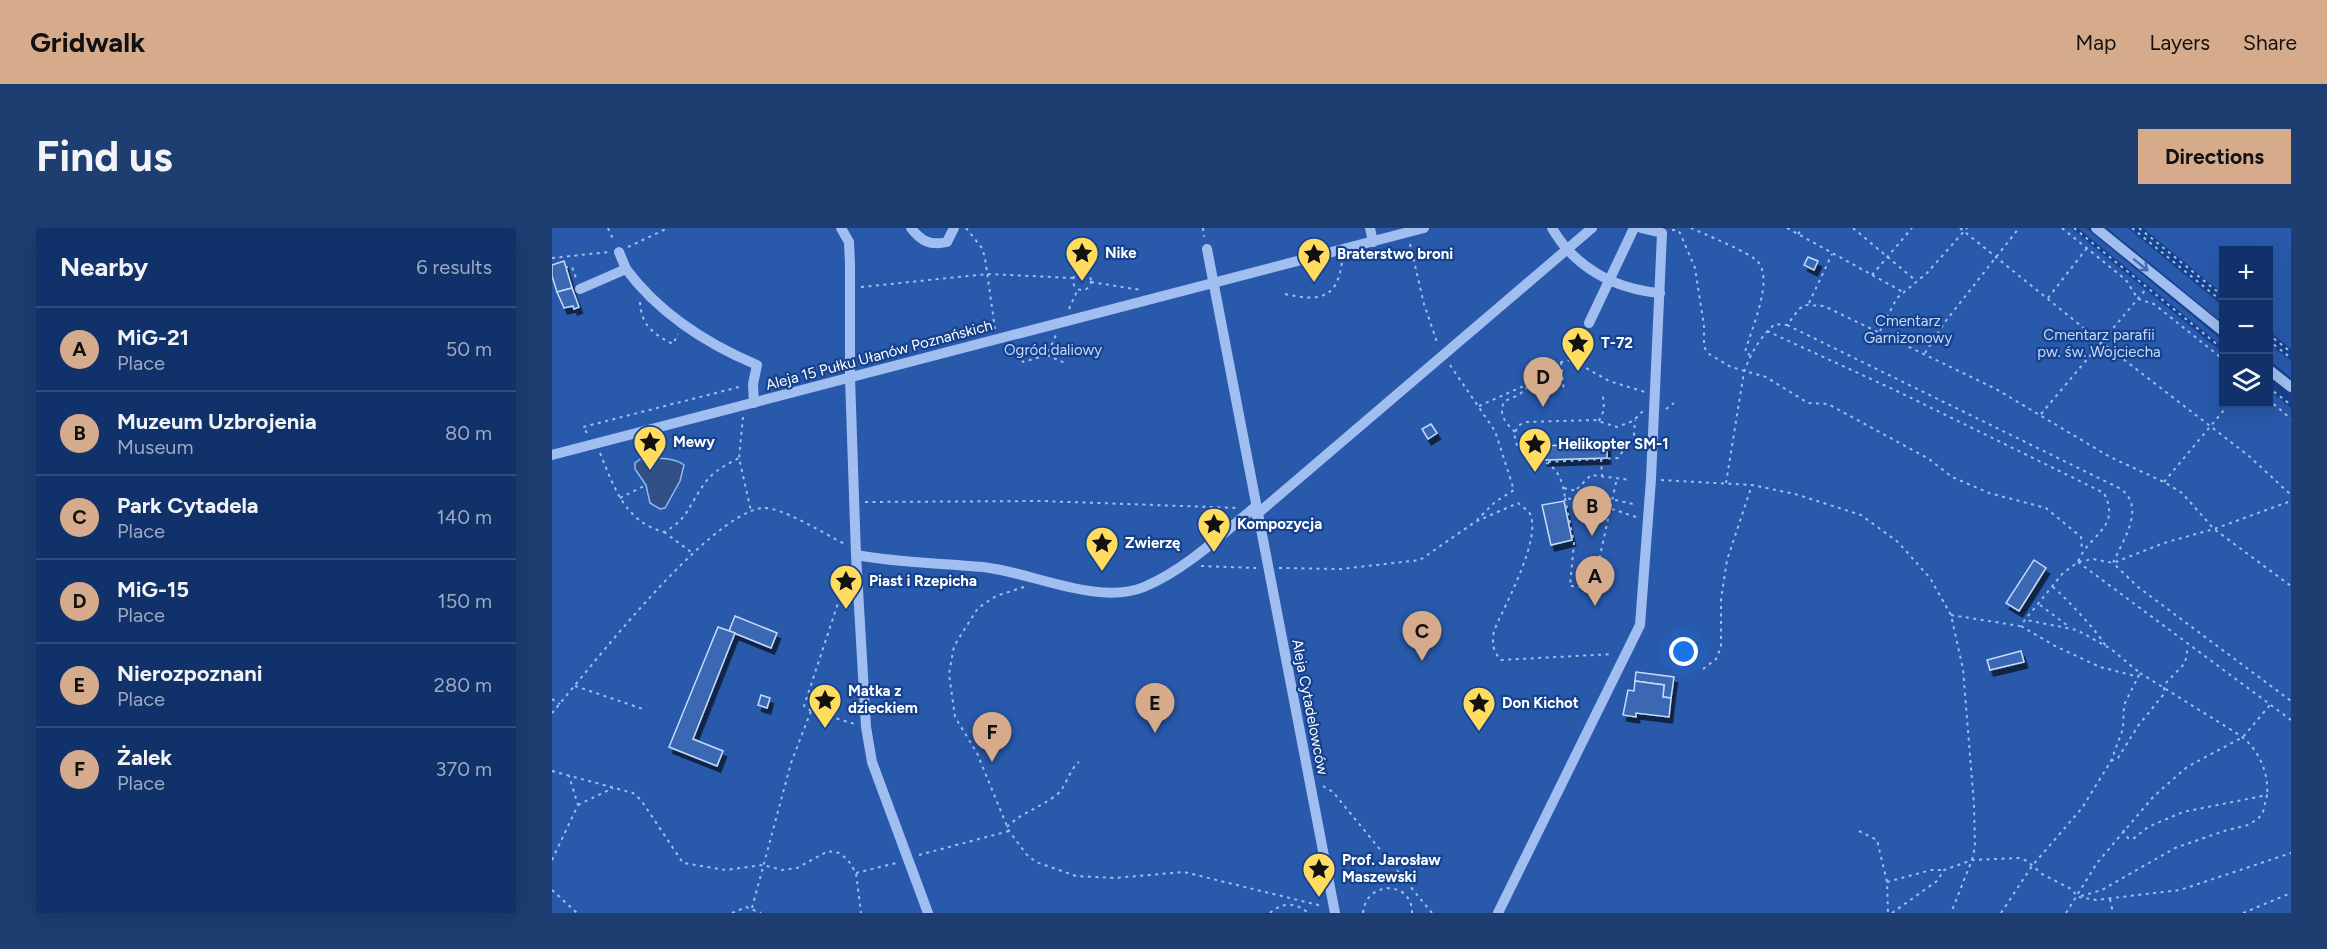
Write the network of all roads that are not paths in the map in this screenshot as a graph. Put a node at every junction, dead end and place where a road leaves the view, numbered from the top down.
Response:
1 (841, 228) edge
2 (911, 228) edge
3 (954, 228) edge
4 (1370, 228) edge
5 (1424, 228) edge
6 (1552, 228) edge
7 (1592, 228) edge
8 (1634, 228) edge
9 (2096, 228) edge
10 (1646, 229) edge
11 (1373, 242) junction
12 (1207, 249) dead end
13 (1568, 249) junction
14 (619, 252) road end
15 (626, 269) junction
16 (1608, 281) junction
17 (1213, 283) junction
18 (580, 287) road end
19 (1659, 293) junction
20 (1589, 323) dead end
21 (2219, 329) edge
22 (2273, 373) edge
23 (850, 378) junction
24 (2291, 387) edge
25 (749, 404) junction
26 (552, 455) edge
27 (1256, 511) junction
28 (856, 555) junction
29 (1334, 911) edge
30 (927, 913) edge
31 (1498, 913) edge

1 - 23 street
2 - 3 street
4 - 11 street
5 - 11 street, Aleja 15 Pułku Ułanów Poznańskich
6 - 13 street
7 - 13 street
8 - 16 street
9 -> 21 street
10 - 19 street
11 - 17 street, Aleja 15 Pułku Ułanów Poznańskich
12 - 17 street, Aleja Cytadelowców
13 - 16 street
13 - 27 street
14 - 15 street
15 - 18 street
15 - 25 street
16 - 19 street
16 - 20 street
17 - 23 street, Aleja 15 Pułku Ułanów Poznańskich
17 - 27 street, Aleja Cytadelowców
19 - 31 street
22 - 24 street
23 - 25 street, Aleja 15 Pułku Ułanów Poznańskich
23 - 28 street
25 - 26 street, Aleja 15 Pułku Ułanów Poznańskich
27 - 28 street
27 - 29 street, Aleja Cytadelowców
28 - 30 street

